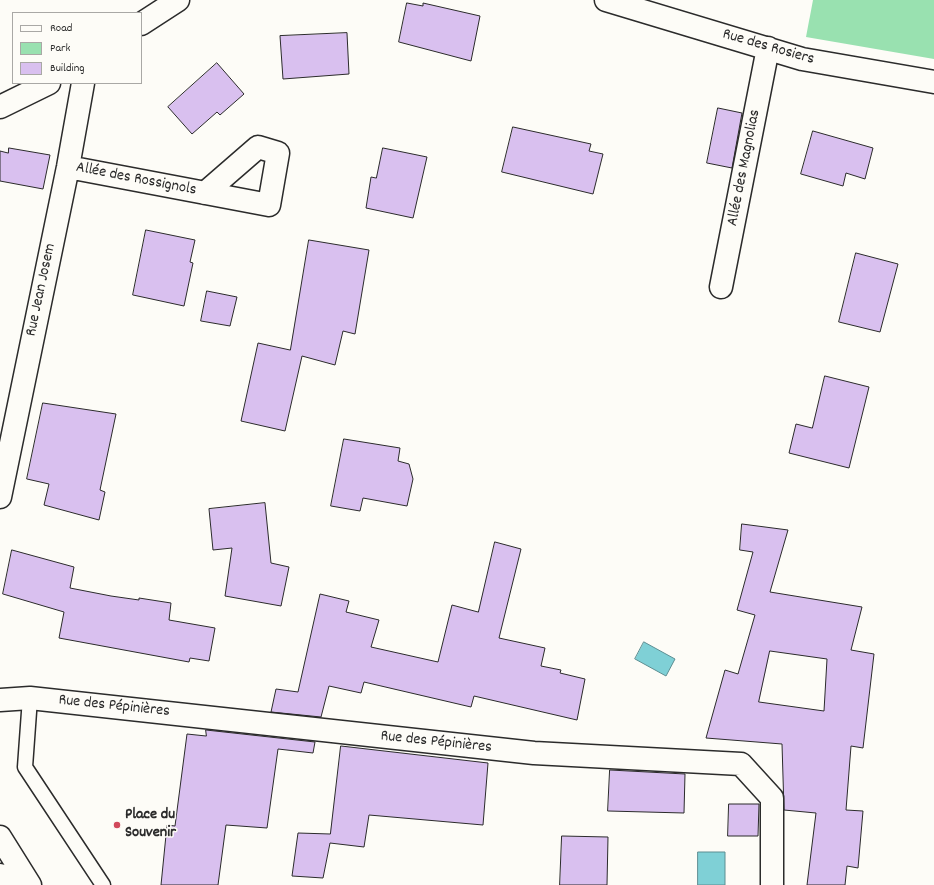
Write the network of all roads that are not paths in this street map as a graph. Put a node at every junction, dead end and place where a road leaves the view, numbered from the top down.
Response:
1 (178, 0) edge
2 (606, 0) edge
3 (142, 23) edge
4 (768, 48) junction
5 (934, 82) edge
6 (47, 84) edge
7 (83, 84) edge
8 (0, 107) edge
9 (68, 167) junction
10 (205, 193) dead end
11 (721, 287) dead end
12 (0, 497) edge
13 (30, 698) junction
14 (0, 700) edge
15 (0, 837) edge
16 (0, 875) edge
17 (6, 885) edge
18 (30, 885) edge
19 (103, 885) edge
20 (772, 885) edge

1 - 3 street
2 - 4 street, Rue des Rosiers
4 - 5 street, Rue des Rosiers
4 - 11 street, Allée des Magnolias
6 - 8 street
7 - 9 street, Rue Jean Josem
9 - 10 street, Allée des Rossignols
9 - 12 street, Rue Jean Josem
13 - 14 street, Rue des Pépinières
13 - 19 lane
13 - 20 street, Rue des Pépinières
15 - 18 street
16 - 17 street

